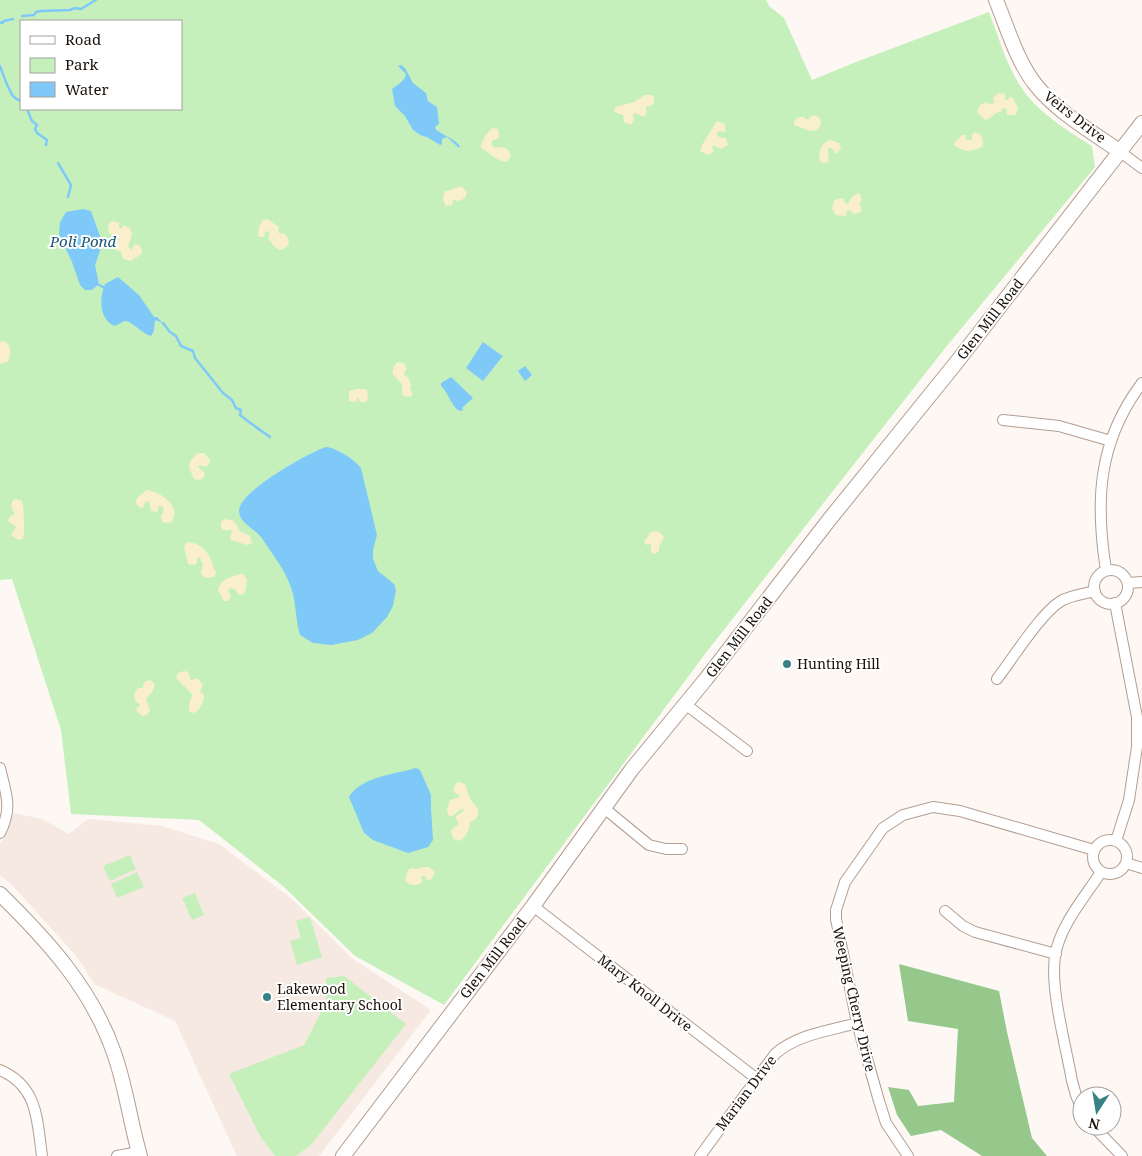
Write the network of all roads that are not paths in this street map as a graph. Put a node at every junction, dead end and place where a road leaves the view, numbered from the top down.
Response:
1 (996, 0) edge
2 (1142, 123) edge
3 (1119, 151) junction
4 (1142, 168) edge
5 (1142, 383) edge
6 (1003, 420) dead end
7 (1111, 440) junction
8 (1106, 570) junction
9 (1142, 582) edge
10 (1128, 583) junction
11 (1095, 591) junction
12 (1115, 603) junction
13 (997, 679) dead end
14 (685, 704) junction
15 (748, 751) dead end
16 (0, 768) edge
17 (604, 808) junction
18 (0, 833) edge
19 (1116, 841) junction
20 (682, 849) dead end
21 (1094, 850) junction
22 (1126, 862) junction
23 (1142, 868) edge
24 (1101, 872) junction
25 (0, 894) edge
26 (533, 906) junction
27 (945, 911) dead end
28 (1056, 954) junction
29 (858, 1023) junction
30 (0, 1070) edge
31 (757, 1079) junction
32 (1074, 1086) edge
33 (1103, 1136) edge
34 (139, 1154) edge
35 (42, 1156) edge
36 (118, 1156) edge
37 (344, 1156) edge
38 (700, 1156) edge
39 (908, 1156) edge
40 (1122, 1156) edge

1 - 3 main road, Veirs Drive
2 - 3 main road, Glen Mill Road
3 - 4 street
3 - 14 main road, Glen Mill Road
5 - 7 street
6 - 7 street
7 - 8 street
8 - 10 street
8 - 11 street
9 - 10 street
10 - 12 street
11 - 12 street
11 - 13 street
12 - 19 street
14 - 15 street
14 - 17 main road, Glen Mill Road
16 - 18 street
17 - 20 street
17 - 26 main road, Glen Mill Road
19 - 21 street
19 - 22 street
21 - 24 street
21 - 29 street, Weeping Cherry Drive
22 - 23 street
22 - 24 street
24 - 28 street
25 - 34 main road
26 - 31 street, Mary Knoll Drive
26 - 37 main road, Glen Mill Road
27 - 28 street
28 - 32 street
29 - 31 street, Marian Drive
29 - 39 street, Weeping Cherry Drive
30 - 35 street
31 - 38 street, Marian Drive
33 - 40 street
34 - 36 street

